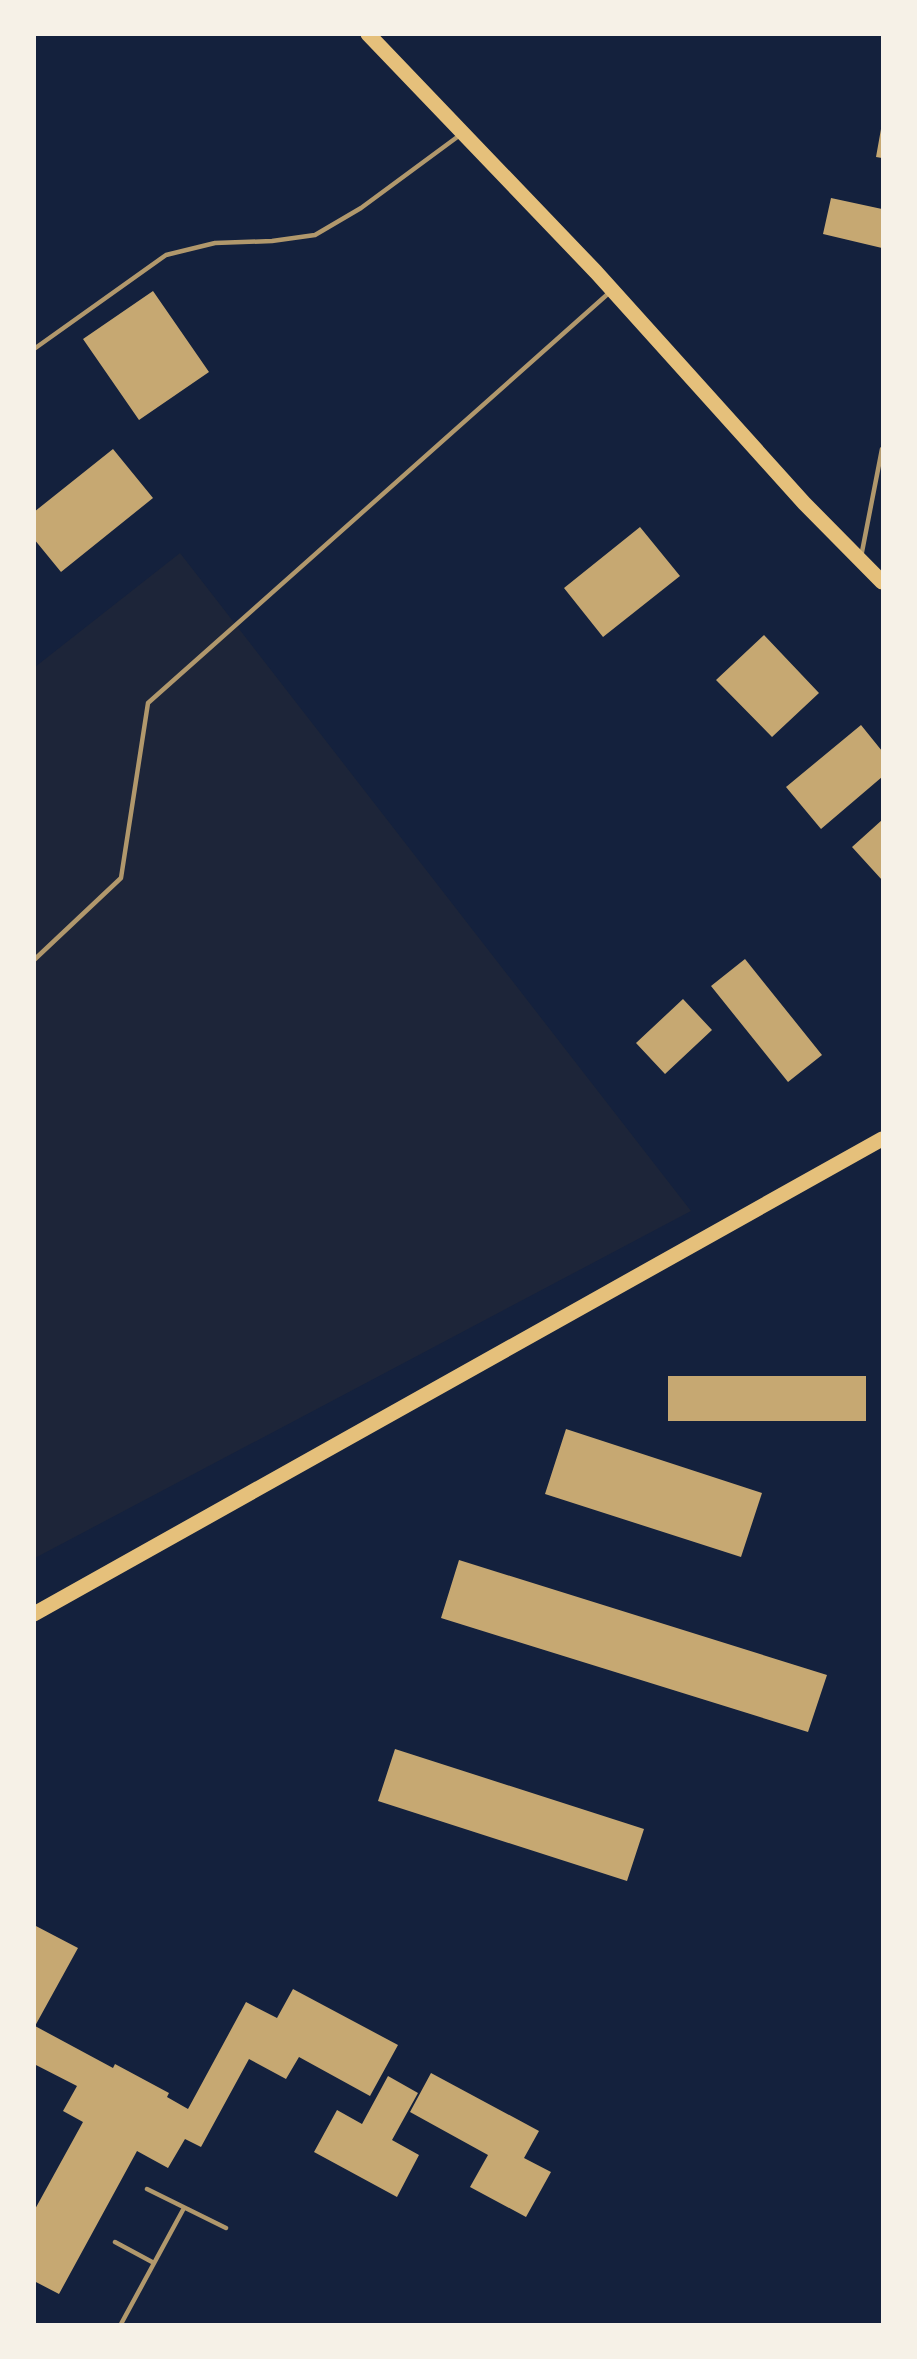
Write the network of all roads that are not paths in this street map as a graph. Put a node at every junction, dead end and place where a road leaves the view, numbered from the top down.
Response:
1 (368, 34) edge
2 (463, 133) junction
3 (612, 290) junction
4 (34, 349) edge
5 (882, 449) edge
6 (860, 560) junction
7 (882, 582) edge
8 (34, 960) edge
9 (882, 1139) edge
10 (34, 1614) edge
11 (147, 2189) dead end
12 (184, 2208) junction
13 (226, 2228) dead end
14 (115, 2242) dead end
15 (154, 2263) junction
16 (121, 2325) edge

1 - 2 main road
2 - 3 main road
2 - 4 lane
3 - 6 main road
3 - 8 lane
5 - 6 lane
6 - 7 main road
9 - 10 main road
11 - 12 lane
12 - 13 lane
12 - 15 lane
14 - 15 lane
15 - 16 lane

